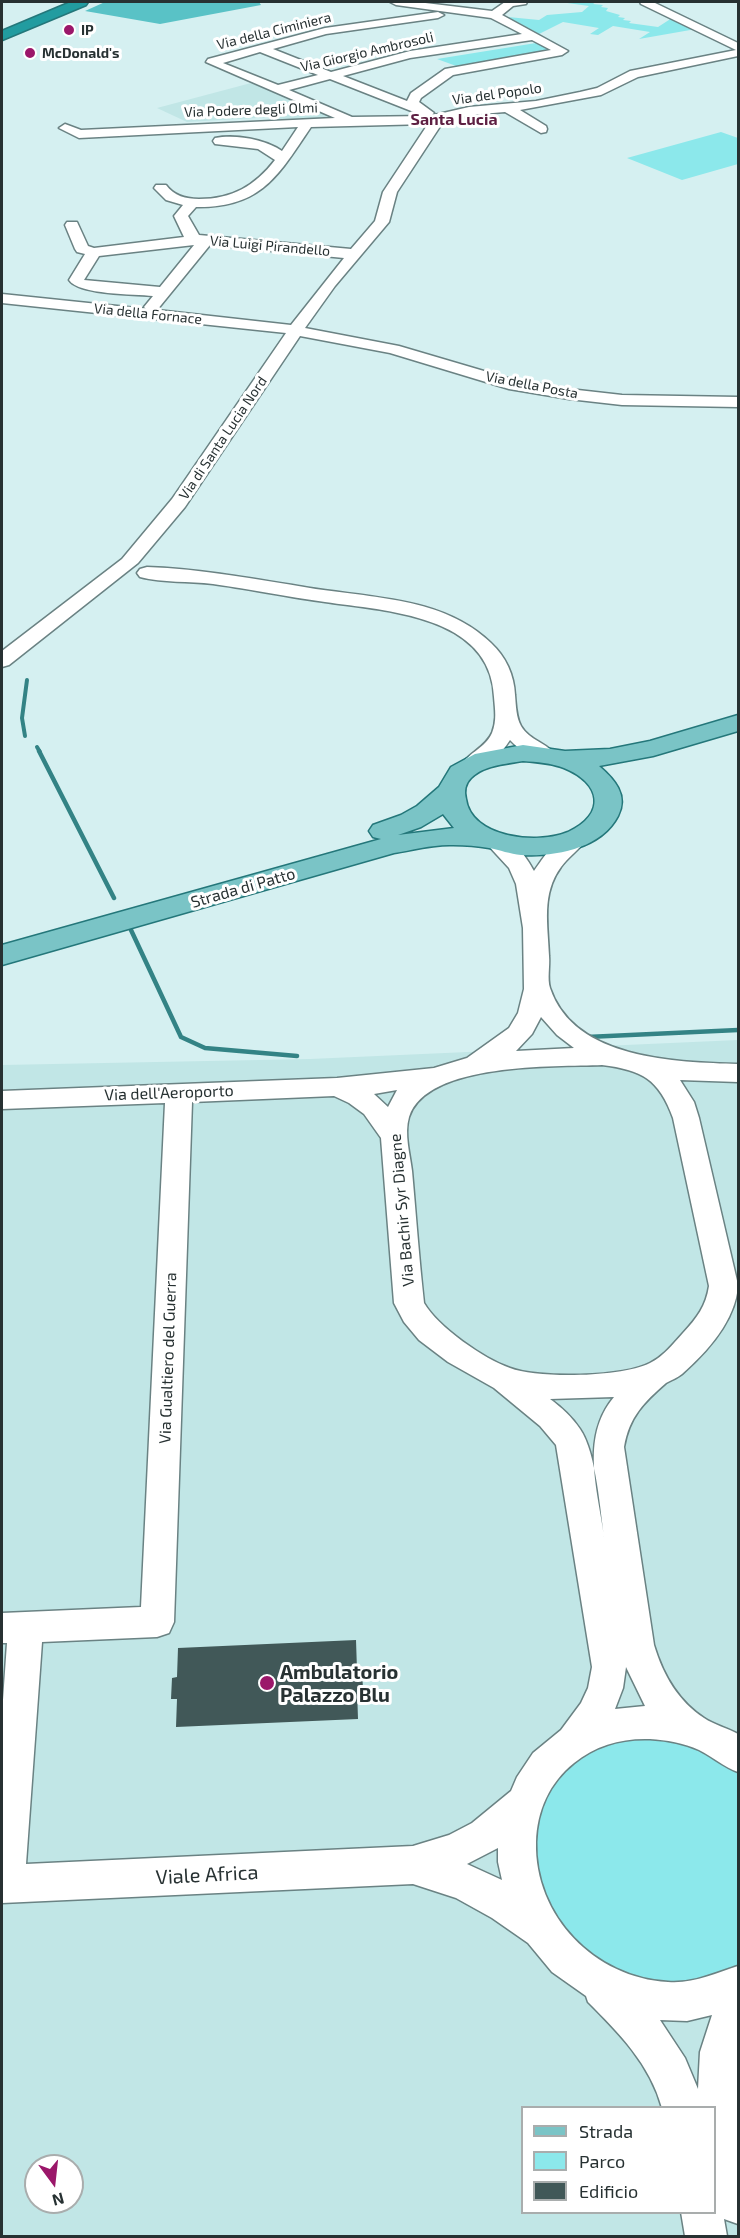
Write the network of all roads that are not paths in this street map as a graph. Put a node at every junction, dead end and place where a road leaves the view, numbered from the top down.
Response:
1 (70, 2) edge
2 (81, 2) edge
3 (396, 2) edge
4 (522, 2) edge
5 (645, 2) edge
6 (449, 9) junction
7 (358, 12) dead end
8 (694, 12) dead end
9 (494, 15) junction
10 (432, 17) junction
11 (676, 17) junction
12 (448, 27) dead end
13 (326, 31) junction
14 (2, 32) edge
15 (2, 36) edge
16 (463, 36) dead end
17 (534, 36) junction
18 (477, 45) junction
19 (738, 47) edge
20 (262, 49) junction
21 (738, 53) edge
22 (416, 54) junction
23 (458, 70) junction
24 (329, 75) junction
25 (278, 89) junction
26 (417, 107) junction
27 (508, 108) junction
28 (440, 120) junction
29 (354, 121) junction
30 (307, 123) junction
31 (65, 128) dead end
32 (541, 129) dead end
33 (220, 141) dead end
34 (281, 161) junction
35 (299, 165) dead end
36 (161, 188) dead end
37 (192, 203) junction
38 (72, 225) dead end
39 (203, 240) junction
40 (94, 252) junction
41 (353, 254) junction
42 (163, 292) junction
43 (2, 299) edge
44 (147, 314) junction
45 (295, 331) junction
46 (738, 402) edge
47 (151, 559) junction
48 (2, 661) edge
49 (507, 716) junction
50 (738, 723) edge
51 (738, 740) edge
52 (555, 757) junction
53 (471, 765) junction
54 (449, 792) junction
55 (608, 793) junction
56 (493, 840) junction
57 (574, 840) junction
58 (533, 909) junction
59 (2, 937) edge
60 (2, 955) edge
61 (537, 986) junction
62 (622, 1058) junction
63 (475, 1064) junction
64 (651, 1068) junction
65 (438, 1074) junction
66 (738, 1074) edge
67 (337, 1087) junction
68 (179, 1093) junction
69 (2, 1100) edge
70 (686, 1118) junction
71 (396, 1141) junction
72 (659, 1373) junction
73 (502, 1379) junction
74 (14, 1628) edge
75 (693, 1731) junction
76 (572, 1742) junction
77 (738, 1755) edge
78 (522, 1804) junction
79 (6, 1813) edge
80 (413, 1865) junction
81 (4, 1884) edge
82 (541, 1931) junction
83 (592, 1979) junction
84 (738, 1985) edge
85 (738, 2006) edge
86 (682, 2106) edge
87 (738, 2203) edge
88 (702, 2214) edge
89 (706, 2236) edge

1 - 14 highway
2 - 15 highway
3 - 6 street
4 - 9 street
5 - 11 street
6 - 9 street
6 - 10 street, Via della Ciminiera
7 - 13 street
8 - 11 street
9 - 17 street
10 - 12 street
10 - 13 street, Via della Ciminiera
11 - 19 street
13 - 20 street, Via della Ciminiera
16 - 18 street
17 - 18 street, Via Giorgio Ambrosoli
17 - 23 street
18 - 22 street, Via Giorgio Ambrosoli
20 - 24 street
20 - 25 street, Via della Ciminiera
21 - 27 street, Via del Popolo
22 - 23 street
22 - 24 street, Via Giorgio Ambrosoli
23 - 26 street
24 - 25 street, Via Giorgio Ambrosoli
24 - 26 street
25 - 29 street
26 - 28 street
27 - 28 street, Via del Popolo
27 - 32 street
28 - 29 street, Via Podere degli Olmi
28 - 41 street, Via del Popolo
29 - 30 street, Via Podere degli Olmi
30 - 31 street, Via Podere degli Olmi
30 - 34 street
33 - 34 street
34 - 35 street
34 - 37 street
36 - 37 street
37 - 39 street, Via Luigi Pirandello
38 - 40 street
39 - 40 street
39 - 41 street, Via Luigi Pirandello
39 - 42 street
40 - 42 street
41 - 45 street, Via del Popolo
42 - 44 street
43 - 44 street, Via della Fornace
44 - 45 street, Via della Fornace
45 - 46 street, Via della Posta
45 - 47 street, Via di Santa Lucia Nord
47 - 48 street
47 - 49 street
49 - 52 street
49 - 53 street
50 - 52 main road
51 - 55 main road
52 - 53 main road
52 - 55 main road
53 - 54 main road
54 - 56 main road
54 - 59 main road, Strada di Patto
55 - 57 main road
56 - 57 main road
56 - 58 street
56 - 60 main road, Strada di Patto
57 - 58 street
58 - 61 street
61 - 62 street
61 - 63 street
62 - 63 street, Via Bachir Syr Diagne
62 - 64 street, Via Bachir Syr Diagne
63 - 65 street, Via Bachir Syr Diagne
64 - 66 street
64 - 70 street, Via Bachir Syr Diagne
65 - 67 street, Via dell'Aeroporto
65 - 71 street, Via Bachir Syr Diagne
66 - 70 street
67 - 68 street, Via dell'Aeroporto
67 - 71 street, Via dell'Aeroporto
68 - 69 street, Via dell'Aeroporto
68 - 74 street, Via Gualtiero del Guerra
70 - 72 street, Via Bachir Syr Diagne
71 - 73 street, Via Bachir Syr Diagne
72 - 73 street, Via Bachir Syr Diagne
72 - 75 street, Via Bachir Syr Diagne
73 - 76 street, Via Bachir Syr Diagne
74 - 79 street
75 - 76 street, Viale Africa
75 - 77 street, Viale Africa
76 - 78 street, Viale Africa
78 - 80 street, Viale Africa
78 - 82 street, Viale Africa
79 - 81 street
80 - 81 street, Viale Africa
80 - 82 street, Viale Africa
82 - 83 street, Viale Africa
83 - 84 street, Viale Africa
83 - 86 street
85 - 87 street
88 - 89 street

